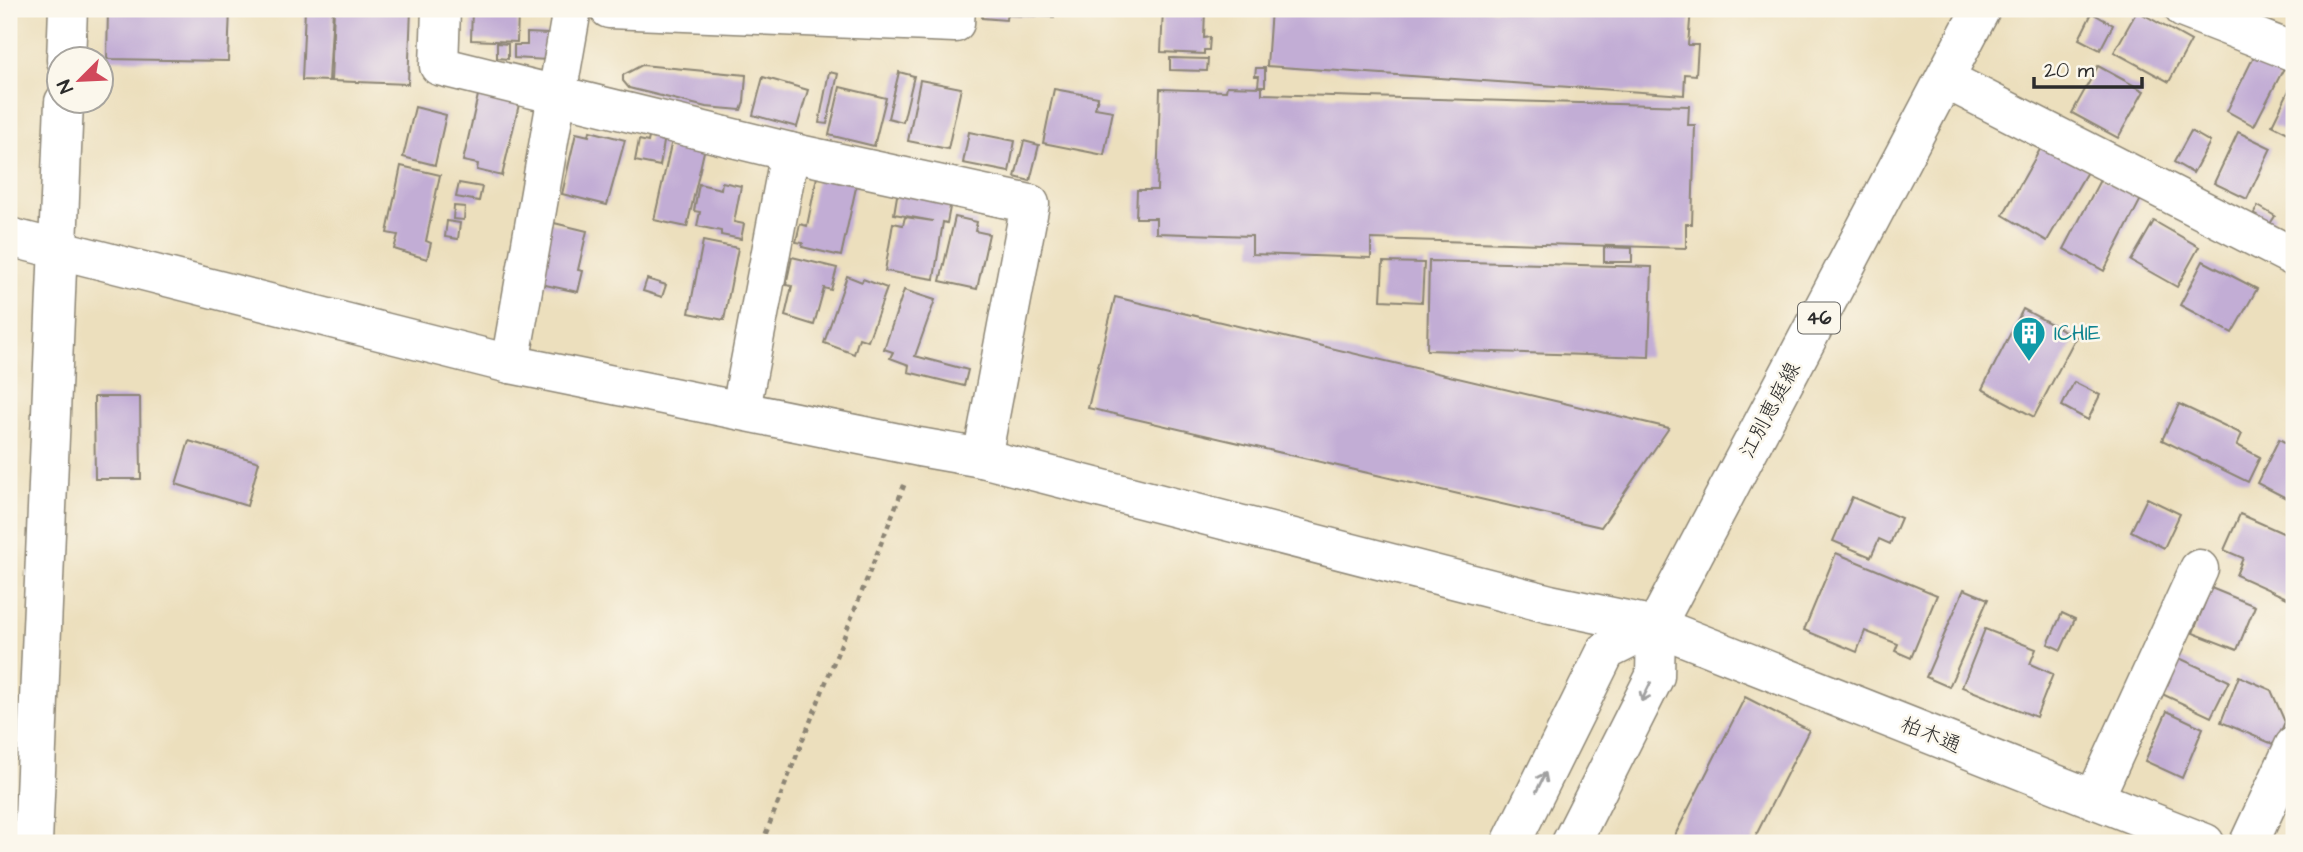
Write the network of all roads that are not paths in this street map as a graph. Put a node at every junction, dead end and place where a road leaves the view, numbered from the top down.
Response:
1 (68, 9) edge
2 (441, 9) edge
3 (572, 9) edge
4 (609, 9) edge
5 (956, 9) edge
6 (1982, 9) edge
7 (2184, 9) edge
8 (764, 11) edge
9 (67, 46) edge
10 (2294, 52) edge
11 (1945, 79) junction
12 (558, 96) junction
13 (63, 116) edge
14 (790, 152) junction
15 (9, 237) edge
16 (58, 249) junction
17 (2294, 257) edge
18 (510, 364) junction
19 (741, 409) junction
20 (982, 457) junction
21 (2199, 569) dead end
22 (1656, 626) junction
23 (2294, 746) edge
24 (2094, 799) junction
25 (2139, 831) edge
26 (33, 843) edge
27 (1511, 843) edge
28 (1571, 843) edge
29 (2205, 843) edge
30 (2249, 843) edge

1 - 9 street
2 - 12 street
3 - 12 street
4 - 8 street
5 - 8 street
6 - 11 street, 江別恵庭線 / 46
7 - 10 street
11 - 17 street
11 - 22 street, 江別恵庭線 / 46
12 - 14 street
12 - 18 street
13 - 16 street
14 - 19 street
14 - 20 street
15 - 16 street, 柏木通
16 - 18 street, 柏木通
16 - 26 street
18 - 19 street, 柏木通
19 - 20 street, 柏木通
20 - 22 street, 柏木通
21 - 24 street
22 - 24 street, 柏木通
27 -> 22 street
22 -> 28 street, 江別恵庭線 / 46
23 - 30 street
24 - 25 street, 柏木通
25 - 29 street, 柏木通

